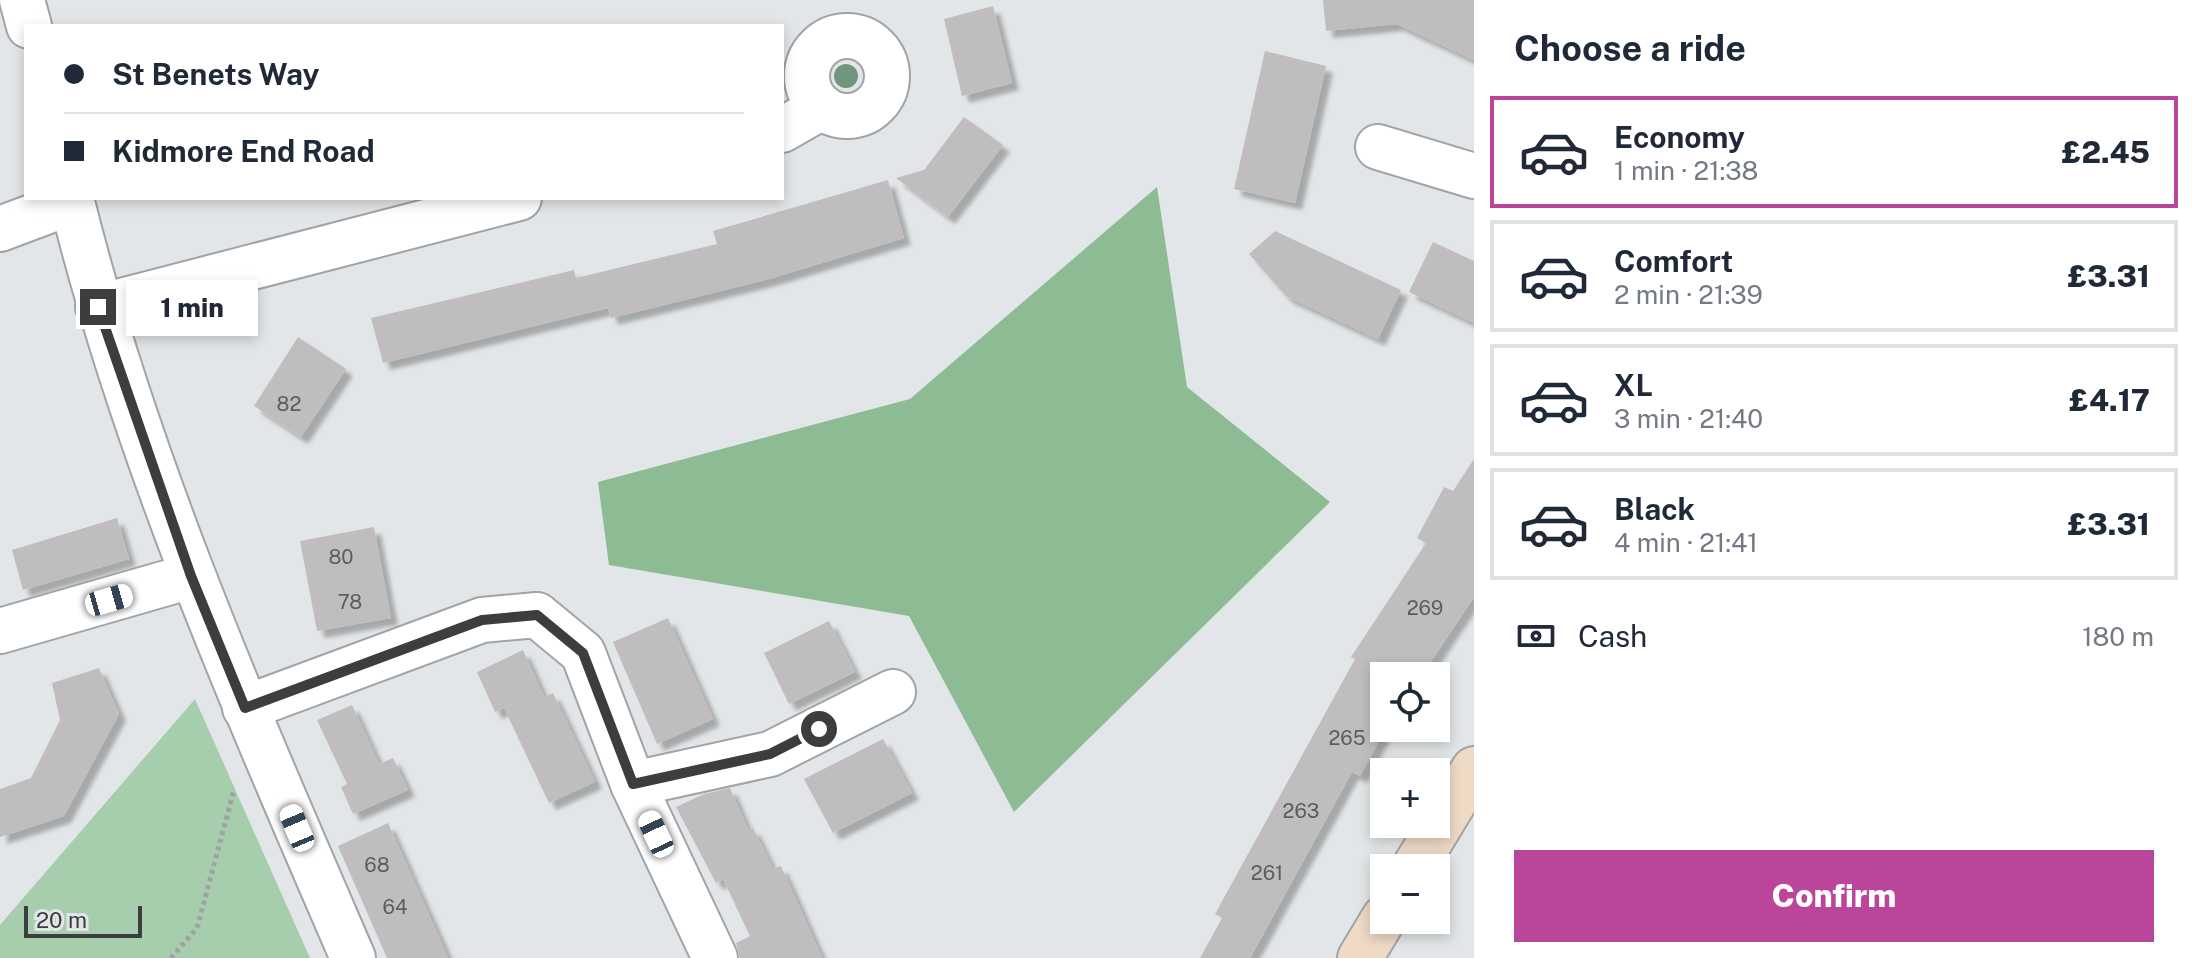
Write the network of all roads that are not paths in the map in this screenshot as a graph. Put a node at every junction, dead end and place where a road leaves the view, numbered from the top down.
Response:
1 (22, 0) edge
2 (28, 24) edge
3 (822, 107) dead end
4 (784, 129) edge
5 (1378, 147) dead end
6 (1474, 176) edge
7 (72, 200) edge
8 (511, 200) edge
9 (0, 229) edge
10 (98, 307) junction
11 (191, 576) junction
12 (0, 631) edge
13 (893, 692) dead end
14 (245, 708) junction
15 (1474, 769) edge
16 (633, 784) junction
17 (1422, 854) edge
18 (1374, 934) edge
19 (353, 958) edge
20 (715, 958) edge
21 (1360, 958) edge

1 - 2 street
3 - 4 street
5 - 6 street
7 - 9 street
7 - 10 street
8 - 10 street
10 - 11 street
11 - 12 street
11 - 14 street
13 - 16 street
14 - 16 street
14 - 19 street
15 - 17 main road
16 - 20 street
18 - 21 main road

